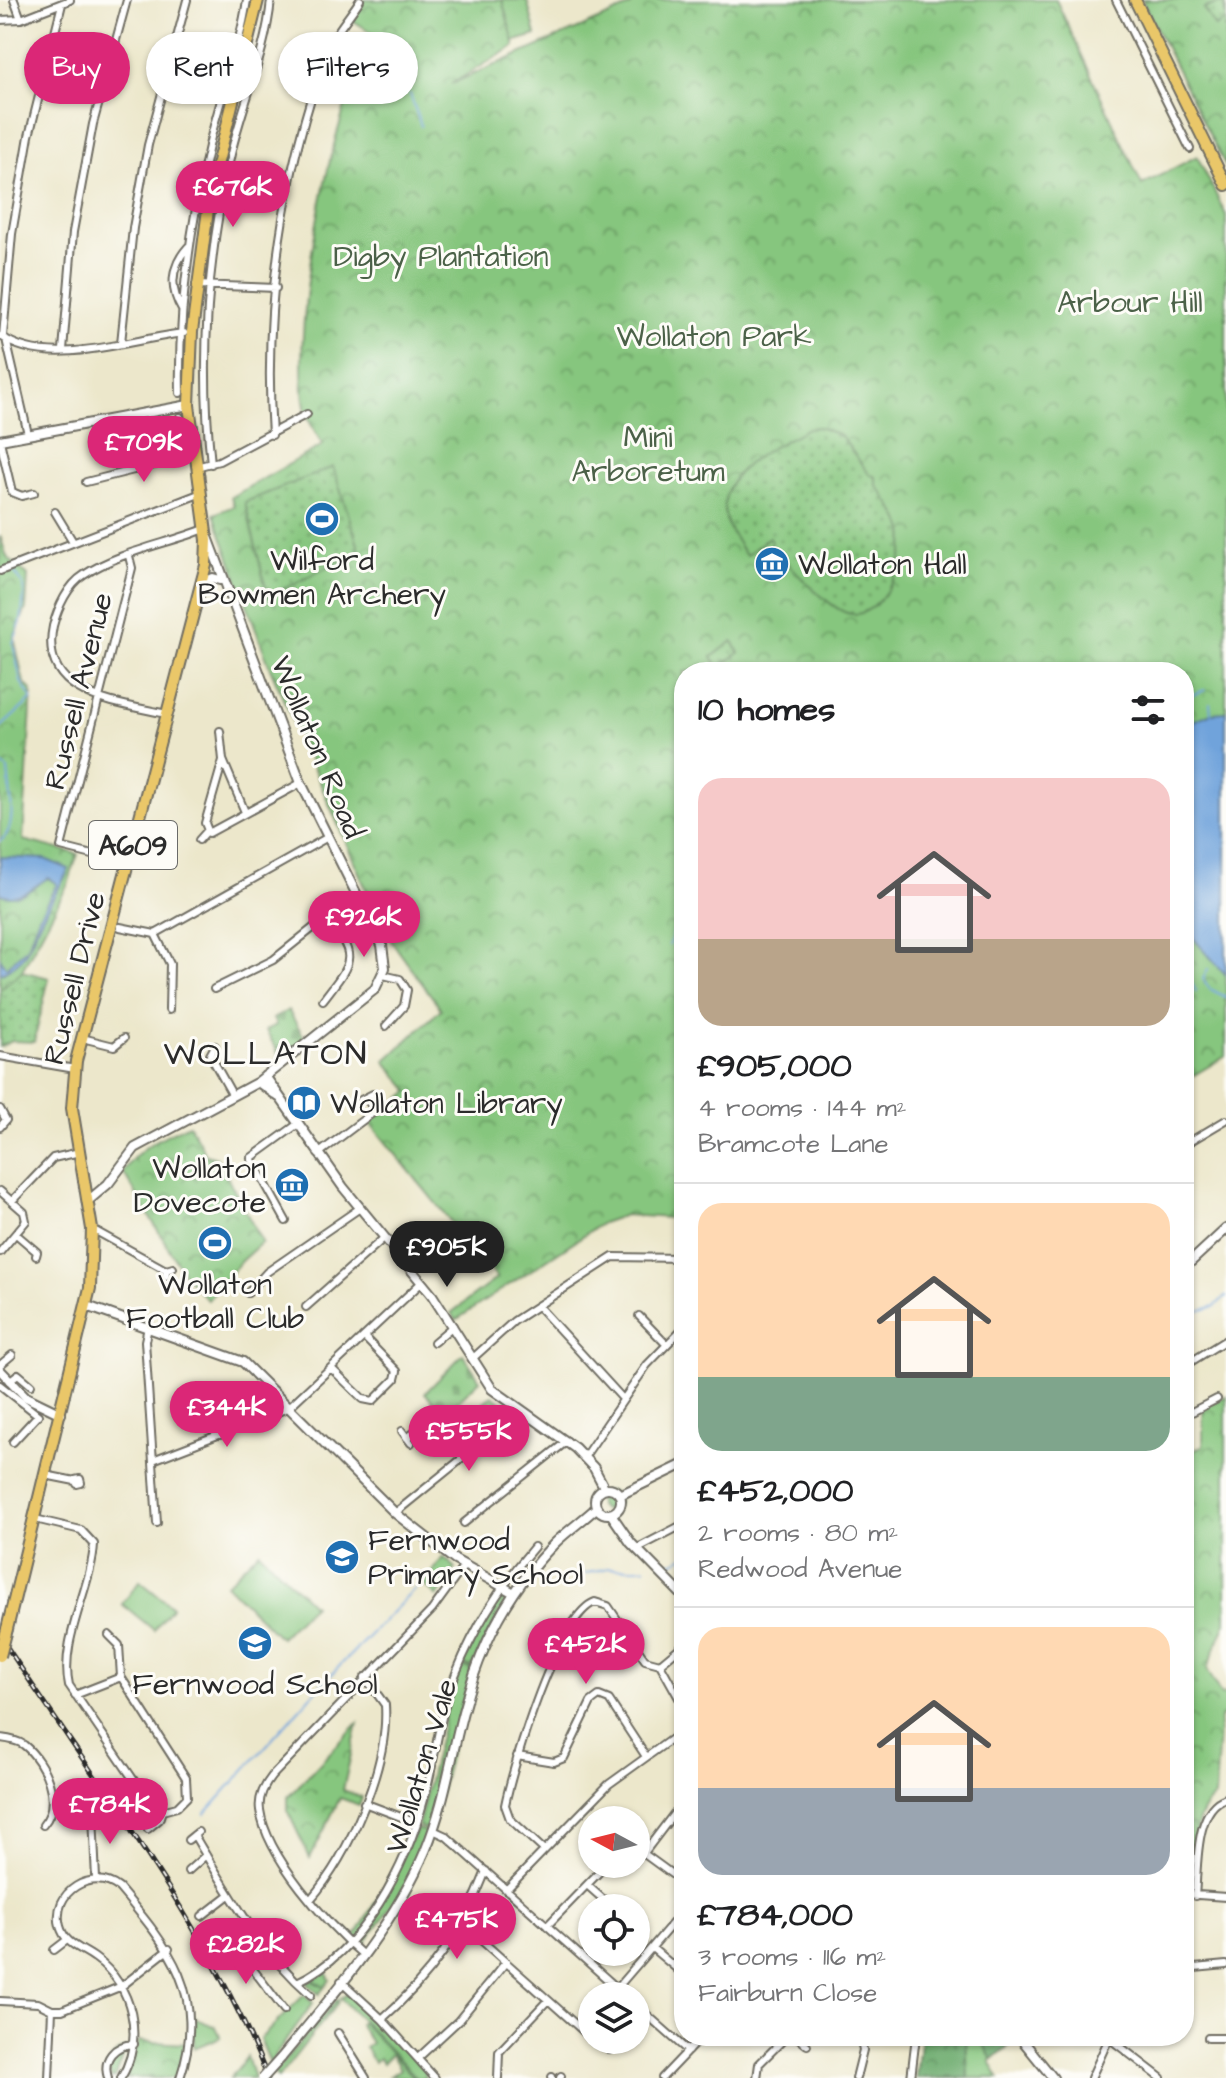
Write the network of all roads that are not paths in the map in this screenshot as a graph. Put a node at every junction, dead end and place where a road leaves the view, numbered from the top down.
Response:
1 (14, 0) edge
2 (70, 0) edge
3 (127, 0) edge
4 (187, 0) edge
5 (247, 0) edge
6 (258, 0) edge
7 (271, 0) edge
8 (360, 0) edge
9 (1116, 0) edge
10 (1135, 0) edge
11 (62, 4) junction
12 (21, 19) junction
13 (0, 20) edge
14 (1190, 149) dead end
15 (1226, 185) edge
16 (190, 246) junction
17 (196, 285) junction
18 (212, 285) junction
19 (276, 288) junction
20 (182, 310) junction
21 (186, 332) junction
22 (3, 337) edge
23 (121, 343) junction
24 (63, 350) junction
25 (180, 393) dead end
26 (189, 405) junction
27 (307, 414) dead end
28 (180, 417) dead end
29 (28, 434) junction
30 (272, 435) junction
31 (0, 440) edge
32 (189, 456) junction
33 (211, 464) junction
34 (196, 467) junction
35 (86, 482) dead end
36 (12, 492) junction
37 (34, 493) dead end
38 (199, 494) junction
39 (7, 501) dead end
40 (58, 514) dead end
41 (205, 531) junction
42 (72, 540) junction
43 (129, 556) junction
44 (210, 564) junction
45 (0, 571) edge
46 (202, 584) junction
47 (223, 584) junction
48 (100, 698) junction
49 (167, 714) junction
50 (220, 731) dead end
51 (223, 760) junction
52 (301, 783) junction
53 (245, 812) junction
54 (207, 831) junction
55 (328, 837) junction
56 (199, 840) dead end
57 (128, 864) junction
58 (358, 897) junction
59 (325, 919) junction
60 (120, 927) dead end
61 (155, 934) junction
62 (270, 952) dead end
63 (275, 959) junction
64 (383, 975) junction
65 (214, 989) dead end
66 (323, 1000) dead end
67 (169, 1010) dead end
68 (386, 1026) dead end
69 (82, 1038) junction
70 (124, 1038) dead end
71 (215, 1046) dead end
72 (0, 1056) edge
73 (75, 1069) junction
74 (261, 1079) junction
75 (373, 1094) dead end
76 (233, 1096) junction
77 (0, 1109) edge
78 (1226, 1120) edge
79 (298, 1124) junction
80 (0, 1127) edge
81 (1194, 1139) edge
82 (80, 1152) junction
83 (318, 1154) junction
84 (0, 1191) edge
85 (89, 1200) junction
86 (12, 1201) junction
87 (360, 1208) junction
88 (286, 1221) dead end
89 (92, 1229) junction
90 (1226, 1229) edge
91 (16, 1234) junction
92 (384, 1238) junction
93 (0, 1252) edge
94 (36, 1256) dead end
95 (674, 1258) edge
96 (1194, 1259) edge
97 (169, 1271) dead end
98 (422, 1282) junction
99 (248, 1293) dead end
100 (87, 1306) junction
101 (538, 1306) junction
102 (306, 1307) dead end
103 (639, 1316) dead end
104 (149, 1326) junction
105 (453, 1326) junction
106 (674, 1335) edge
107 (364, 1337) junction
108 (1226, 1340) edge
109 (434, 1342) dead end
110 (665, 1343) junction
111 (12, 1355) dead end
112 (472, 1359) junction
113 (1194, 1360) edge
114 (0, 1368) edge
115 (332, 1369) junction
116 (4, 1383) edge
117 (31, 1385) dead end
118 (196, 1394) dead end
119 (623, 1399) junction
120 (1217, 1399) dead end
121 (29, 1404) junction
122 (288, 1408) junction
123 (522, 1410) junction
124 (1194, 1413) edge
125 (61, 1414) junction
126 (402, 1431) dead end
127 (220, 1435) junction
128 (567, 1441) junction
129 (15, 1443) dead end
130 (481, 1445) junction
131 (585, 1456) junction
132 (153, 1460) junction
133 (674, 1469) edge
134 (45, 1475) junction
135 (75, 1481) dead end
136 (604, 1487) junction
137 (620, 1495) junction
138 (596, 1508) junction
139 (395, 1513) junction
140 (611, 1514) junction
141 (35, 1519) junction
142 (157, 1523) dead end
143 (464, 1523) dead end
144 (674, 1529) edge
145 (534, 1547) dead end
146 (636, 1549) junction
147 (464, 1566) junction
148 (502, 1587) junction
149 (674, 1587) edge
150 (514, 1593) junction
151 (109, 1635) dead end
152 (129, 1646) dead end
153 (120, 1649) junction
154 (674, 1652) edge
155 (0, 1656) edge
156 (660, 1664) junction
157 (121, 1677) junction
158 (365, 1677) junction
159 (674, 1689) edge
160 (75, 1695) junction
161 (674, 1736) edge
162 (0, 1738) edge
163 (645, 1755) junction
164 (517, 1756) junction
165 (1226, 1798) edge
166 (364, 1803) junction
167 (162, 1811) junction
168 (674, 1812) edge
169 (95, 1819) dead end
170 (417, 1823) junction
171 (43, 1825) dead end
172 (148, 1829) dead end
173 (433, 1830) junction
174 (193, 1836) dead end
175 (650, 1845) edge
176 (544, 1850) junction
177 (206, 1855) junction
178 (650, 1858) edge
179 (188, 1871) dead end
180 (486, 1871) junction
181 (674, 1876) edge
182 (594, 1878) edge
183 (96, 1879) junction
184 (587, 1885) junction
185 (506, 1890) junction
186 (598, 1894) edge
187 (229, 1895) junction
188 (1195, 1896) joint
189 (1226, 1897) edge
190 (310, 1900) junction
191 (202, 1916) dead end
192 (674, 1922) edge
193 (463, 1924) junction
194 (547, 1926) junction
195 (252, 1929) junction
196 (67, 1940) junction
197 (348, 1942) junction
198 (233, 1943) junction
199 (652, 1948) junction
200 (54, 1949) dead end
201 (169, 1949) junction
202 (221, 1951) dead end
203 (362, 1954) junction
204 (506, 1962) junction
205 (1226, 1965) edge
206 (674, 1967) edge
207 (1194, 1968) edge
208 (341, 1981) junction
209 (297, 1982) junction
210 (610, 1982) edge
211 (622, 1982) edge
212 (120, 1987) junction
213 (311, 1995) dead end
214 (548, 2000) junction
215 (0, 2001) edge
216 (52, 2010) junction
217 (284, 2010) dead end
218 (650, 2018) edge
219 (382, 2019) junction
220 (578, 2027) edge
221 (338, 2033) dead end
222 (1208, 2038) dead end
223 (1226, 2038) edge
224 (674, 2039) edge
225 (134, 2044) junction
226 (682, 2046) edge
227 (693, 2046) edge
228 (777, 2046) edge
229 (862, 2046) edge
230 (915, 2046) edge
231 (1027, 2046) edge
232 (1106, 2046) edge
233 (1121, 2046) edge
234 (688, 2051) junction
235 (418, 2058) junction
236 (49, 2078) edge
237 (108, 2078) edge
238 (121, 2078) edge
239 (180, 2078) edge
240 (263, 2078) edge
241 (366, 2078) edge
242 (433, 2078) edge
243 (498, 2078) edge
244 (662, 2078) edge
245 (757, 2078) edge
246 (856, 2078) edge
247 (911, 2078) edge
248 (1053, 2078) edge
249 (1091, 2078) edge
250 (1161, 2078) edge

1 - 12 street
2 - 11 street
3 - 24 street
4 - 23 street
5 - 16 street
6 - 17 main road, A609
7 - 18 street
8 - 19 street
9 - 14 street
10 - 15 main road
11 - 12 street
11 - 22 street
12 - 13 street
16 - 20 street
16 - 20 street
17 - 18 street
17 - 21 main road, A609
18 - 19 street
18 - 33 street
19 - 30 street
20 - 21 street
21 - 23 street
21 - 25 street
21 - 26 main road, A609
22 - 24 street
22 - 29 street
23 - 24 street
26 - 29 street
26 - 32 main road, A609
27 - 30 street
28 - 32 street
29 - 31 street
30 - 33 street
31 - 36 street
32 - 34 main road, A609
32 - 35 street
33 - 34 street
34 - 38 main road, A609
36 - 37 street
36 - 39 street
38 - 41 main road, A609
38 - 42 street
40 - 42 street
41 - 43 street, Russell Avenue
41 - 44 main road, A609
42 - 45 street
43 - 48 street, Russell Avenue
43 - 48 street
44 - 46 main road, A609
44 - 47 street, Wollaton Road
46 - 47 street
46 - 49 main road, Russell Drive / A609
47 - 52 street, Wollaton Road
48 - 49 street
48 - 57 street, Russell Avenue
49 - 57 main road, Russell Drive / A609
50 - 51 street
51 - 53 street
51 - 54 street
52 - 53 street
52 - 55 street, Wollaton Road
53 - 54 street
54 - 56 street
55 - 58 street, Wollaton Road
55 - 61 street
57 - 69 main road, Russell Drive / A609
58 - 59 street
58 - 64 street, Wollaton Road
59 - 63 street
59 - 66 street
60 - 61 street
61 - 67 street
62 - 63 street
63 - 65 street
64 - 68 street
64 - 74 street
69 - 70 street
69 - 73 main road, Russell Drive / A609
71 - 76 street
72 - 73 street
73 - 82 main road, Russell Drive / A609
74 - 76 street
74 - 79 street
75 - 83 street
76 - 85 street
77 - 80 street
78 - 81 street
79 - 83 street
79 - 88 street
82 - 85 main road, Russell Drive / A609
82 - 86 street
83 - 87 street
84 - 86 street
85 - 89 main road, A609
86 - 91 street
87 - 92 street
87 - 99 street
89 - 97 street
89 - 100 main road, A609
90 - 96 street
91 - 93 street
91 - 94 street
92 - 98 street
92 - 102 street
95 - 101 street
98 - 105 street
98 - 107 street
100 - 104 street
100 - 125 main road, A609
101 - 112 street
101 - 119 street
103 - 110 street
104 - 122 street
104 - 132 street
105 - 109 street
105 - 112 street
106 - 110 street
107 - 115 street
107 - 115 street
108 - 113 street
110 - 119 street
111 - 114 street
112 - 123 street
114 - 116 street
115 - 122 street
116 - 117 street
116 - 121 street
118 - 127 street
119 - 131 street
120 - 124 street
121 - 125 street
121 - 129 street
122 - 127 street
122 - 139 street
123 - 128 street
123 - 130 street
125 - 134 main road, A609
126 - 130 street
127 - 132 street
128 - 131 street
128 - 143 street
130 - 139 street
131 - 136 street
132 - 142 street
133 - 137 street
134 - 135 street
134 - 141 main road, A609
136 - 137 street
136 - 138 street, Wollaton Vale
137 - 140 street
138 - 140 street
138 - 150 street, Wollaton Vale
139 - 147 street
140 - 146 street
141 - 155 main road, A609, bridge
141 - 160 street
144 - 146 street
145 - 148 street, Wollaton Vale
146 - 149 street
147 - 148 street
147 - 158 street
148 - 150 street
148 - 170 street, Wollaton Vale
150 - 173 street, Wollaton Vale
151 - 153 street
152 - 153 street
153 - 157 street
154 - 156 street
156 - 159 street
156 - 164 street
157 - 160 street
157 - 167 street
158 - 166 street
158 - 190 street
160 - 167 street
161 - 163 street
162 - 171 street
163 - 164 street
163 - 176 street
164 - 176 street
165 - 188 street
166 - 170 street
166 - 190 street
167 - 172 street
168 - 175 street
169 - 183 street
170 - 197 street, Wollaton Vale
173 - 180 street
173 - 203 street, Wollaton Vale
174 - 177 street
176 - 185 street
177 - 179 street
177 - 187 street
178 - 181 street
180 - 185 street
180 - 193 street
182 - 184 street
183 - 196 street
183 - 201 street
184 - 186 street
184 - 194 street
185 - 194 street
187 - 191 street
187 - 195 street
188 - 189 street
190 - 197 street
192 - 199 street
193 - 204 street
193 - 219 street
194 - 210 street
195 - 198 street
195 - 209 street
196 - 200 street
196 - 212 street
197 - 203 street
197 - 209 street, Wollaton Vale
198 - 202 street
198 - 217 street
199 - 206 street
199 - 211 street
201 - 212 street
201 - 239 street
203 - 208 street, Wollaton Vale
204 - 214 street
204 - 235 street
205 - 207 street
208 - 219 street
208 - 240 street, Wollaton Vale, bridge
209 - 213 street
212 - 216 street
212 - 225 street
214 - 220 street
214 - 243 street
215 - 216 street
216 - 236 street
218 - 224 street
219 - 235 street
221 - 241 street
222 - 223 street
225 - 237 street
225 - 238 street
226 - 234 street
227 - 234 street
228 - 245 street
229 - 246 street
230 - 247 street
231 - 248 street
232 - 249 street
233 - 250 street
234 - 244 street
235 - 242 street

